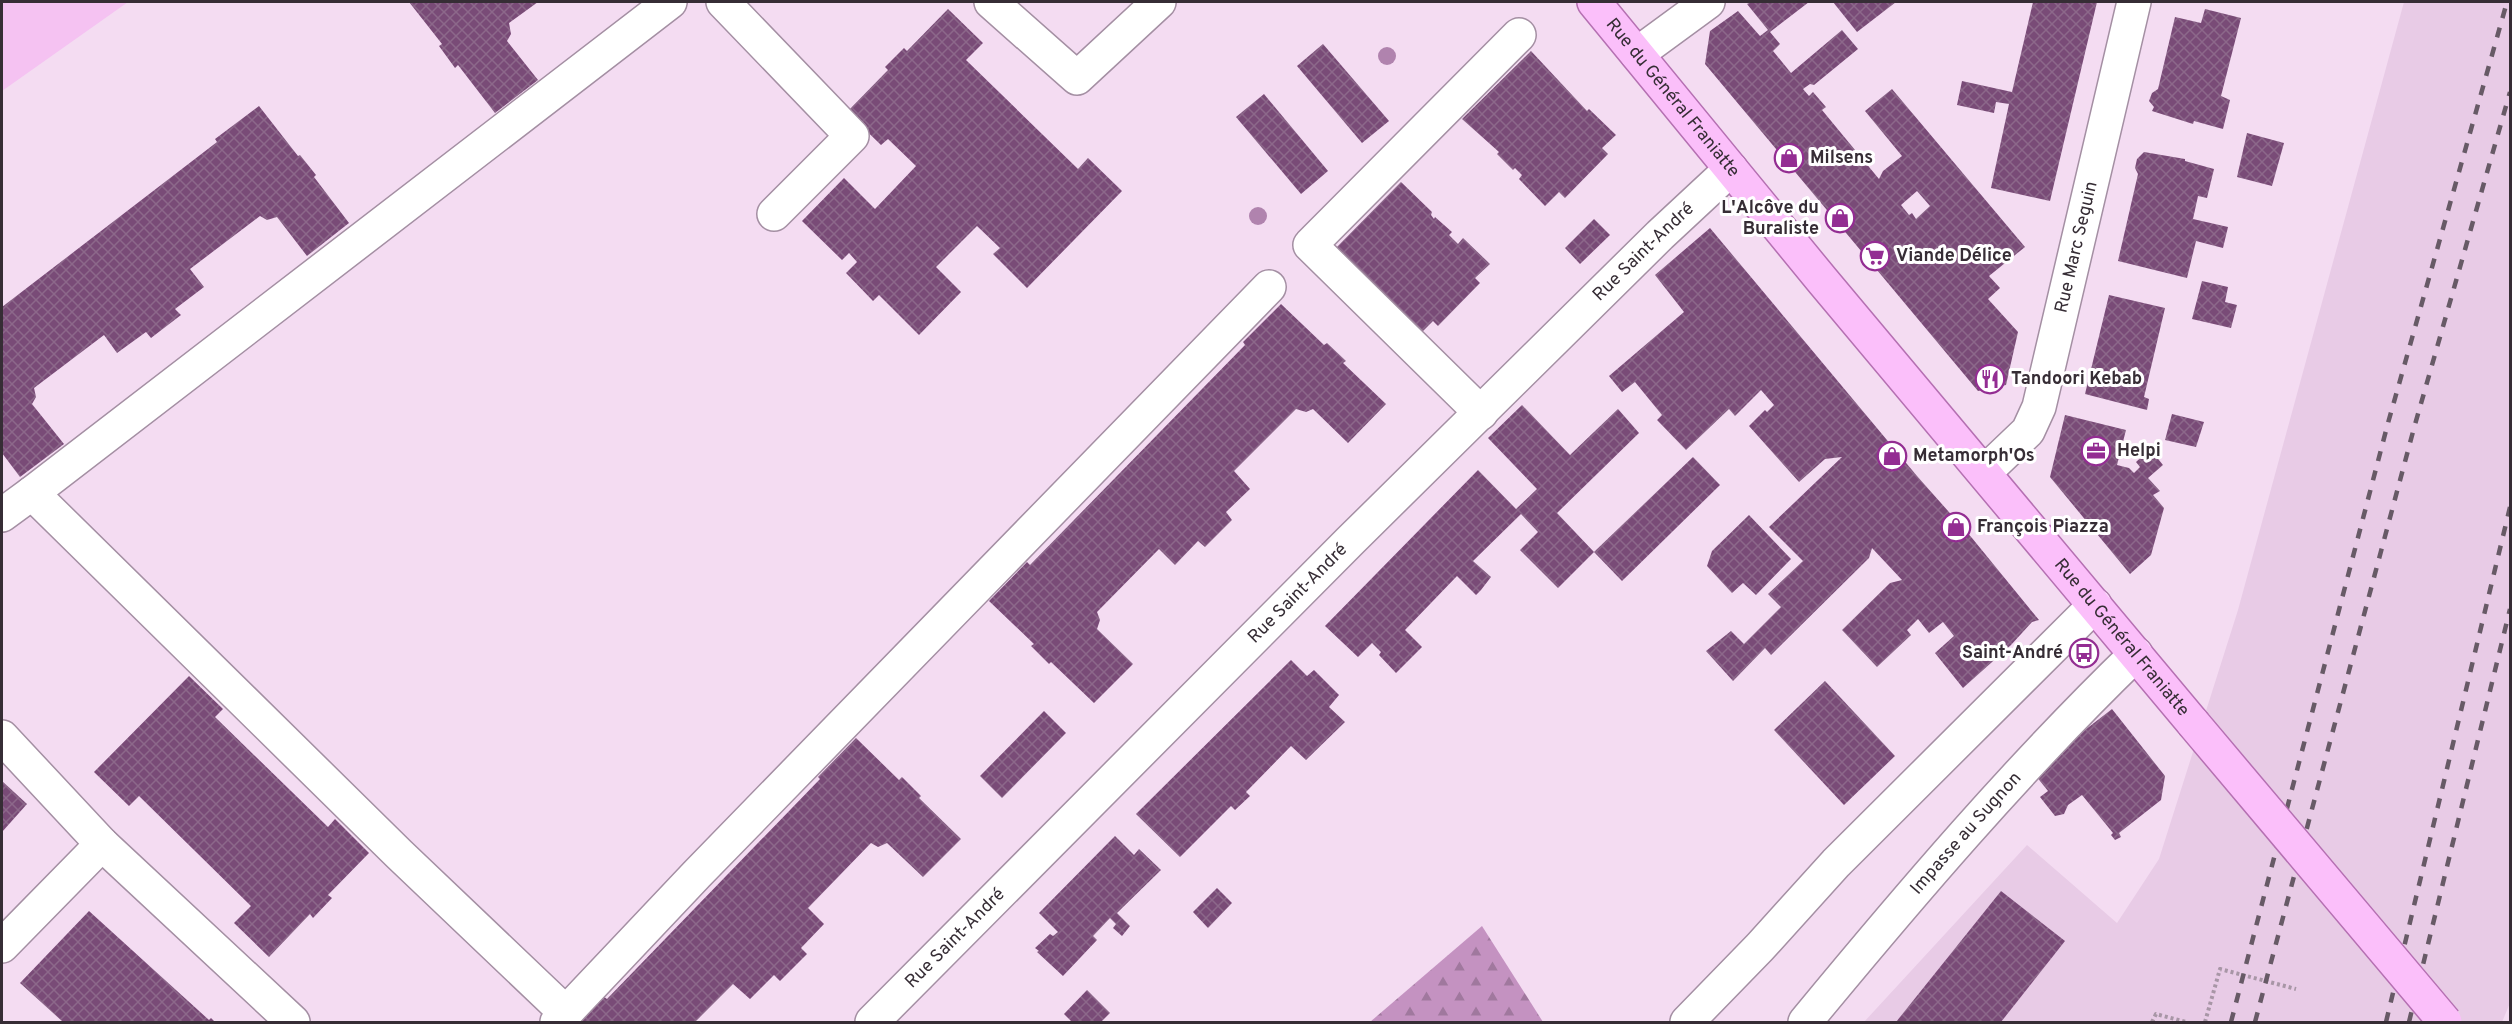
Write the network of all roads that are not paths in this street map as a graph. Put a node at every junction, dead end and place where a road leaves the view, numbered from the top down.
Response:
1 (670, 2) edge
2 (723, 2) edge
3 (991, 2) edge
4 (1159, 2) edge
5 (1594, 2) edge
6 (1708, 2) edge
7 (2134, 2) edge
8 (1518, 35) dead end
9 (1637, 54) junction
10 (1731, 169) junction
11 (774, 214) dead end
12 (1269, 287) dead end
13 (1481, 412) junction
14 (1985, 472) junction
15 (32, 493) junction
16 (2, 515) edge
17 (2096, 605) junction
18 (2136, 654) junction
19 (2, 737) edge
20 (102, 844) junction
21 (2, 946) edge
22 (562, 1018) edge
23 (293, 1023) edge
24 (872, 1023) edge
25 (1687, 1023) edge
26 (1805, 1023) edge
27 (2445, 1023) edge

1 - 15 street
2 - 11 street
3 - 4 street
5 - 9 main road, Rue du Général Franiatte
6 - 9 street
7 - 14 street, Rue Marc Seguin
8 - 13 street
9 - 10 main road, Rue du Général Franiatte
10 - 13 street, Rue Saint-André
10 - 14 main road, Rue du Général Franiatte
12 - 22 street
13 - 24 street, Rue Saint-André
14 - 17 main road, Rue du Général Franiatte
15 - 16 street
15 - 22 street
17 - 18 main road, Rue du Général Franiatte
17 - 25 street
18 - 26 street, Impasse au Sugnon
18 - 27 main road, Rue du Général Franiatte, bridge
19 - 20 street
20 - 21 street
20 - 23 street

